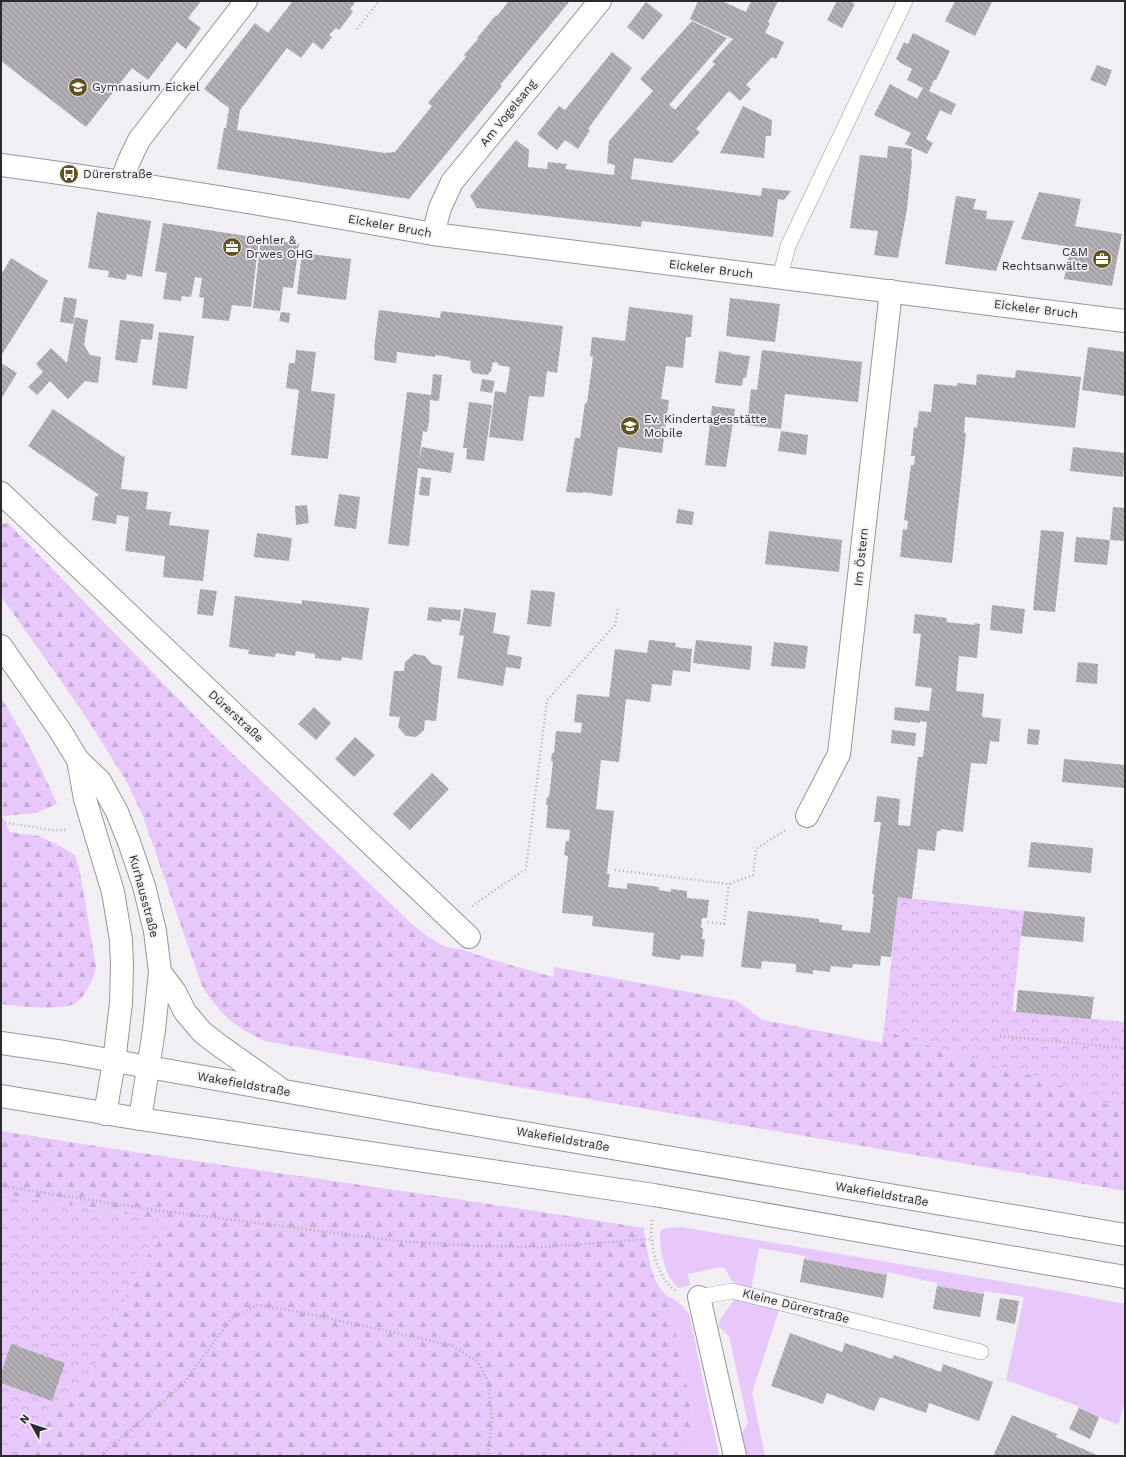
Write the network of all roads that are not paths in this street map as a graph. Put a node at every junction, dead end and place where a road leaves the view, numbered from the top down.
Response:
1 (246, 1) edge
2 (600, 1) edge
3 (905, 1) edge
4 (1, 165) edge
5 (121, 182) junction
6 (433, 234) junction
7 (780, 277) junction
8 (891, 291) junction
9 (1125, 321) edge
10 (2, 495) edge
11 (1, 646) edge
12 (78, 760) junction
13 (807, 816) road end
14 (469, 937) dead end
15 (160, 972) junction
16 (1, 1043) edge
17 (114, 1062) junction
18 (149, 1068) junction
19 (284, 1091) junction
20 (1, 1096) edge
21 (105, 1114) junction
22 (140, 1119) junction
23 (1125, 1235) edge
24 (1125, 1277) edge
25 (699, 1297) joint
26 (981, 1352) dead end
27 (735, 1456) edge

1 - 5 street
2 - 6 street, Am Vogelsang
3 - 7 lane
4 - 5 street, Eickeler Bruch
5 - 6 street, Eickeler Bruch
6 - 7 street, Eickeler Bruch
7 - 8 street, Eickeler Bruch
8 - 9 street, Eickeler Bruch
8 - 13 street, Im Östern
10 - 14 street, Dürerstraße
11 - 12 street, Kurhausstraße
12 - 15 street, Kurhausstraße
12 - 17 street, Kurhausstraße
15 - 18 street, Kurhausstraße
15 - 19 street
16 - 17 street, Wakefieldstraße
17 - 18 street, Wakefieldstraße
17 - 21 street, Kurhausstraße
18 - 19 street, Wakefieldstraße
18 - 22 street, Kurhausstraße
19 - 23 street, Wakefieldstraße
20 - 21 street
21 - 22 street
22 - 24 street
25 - 26 lane, Kleine Dürerstraße
25 - 27 street

